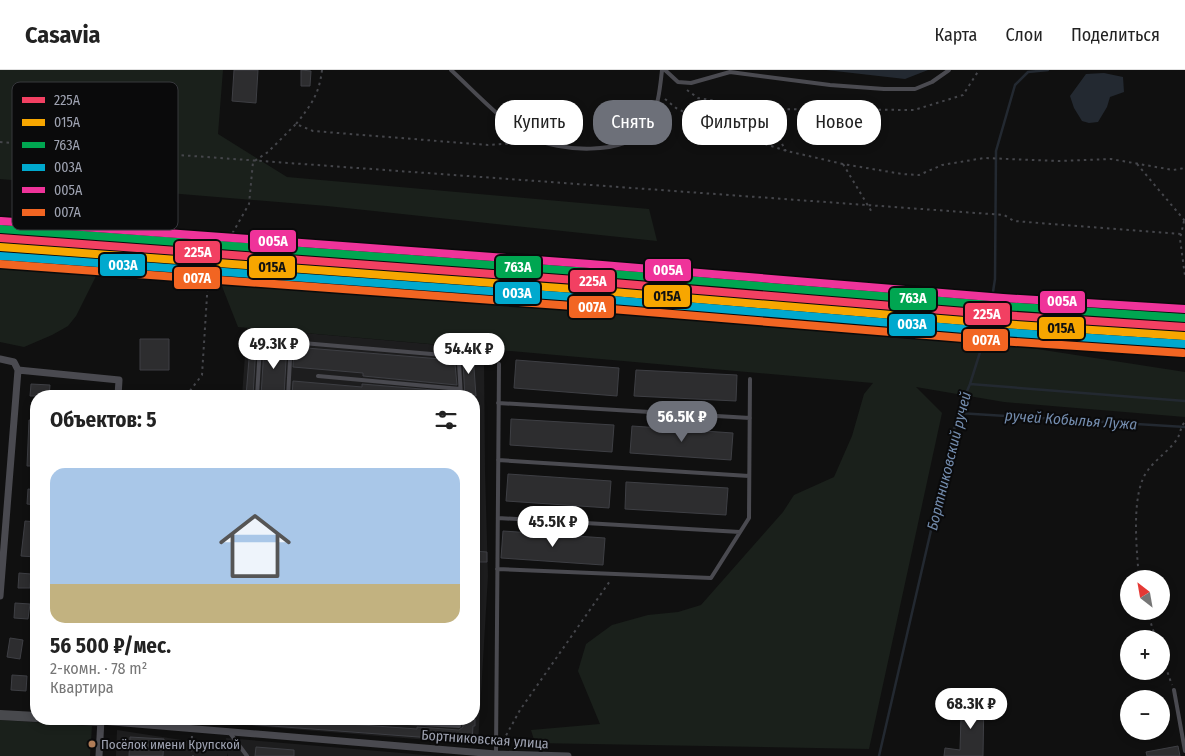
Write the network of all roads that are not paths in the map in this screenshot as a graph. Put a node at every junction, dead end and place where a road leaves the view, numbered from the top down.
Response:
1 (451, 70) edge
2 (664, 70) edge
3 (949, 70) edge
4 (729, 71) edge
5 (291, 342) junction
6 (0, 359) edge
7 (499, 364) dead end
8 (18, 370) junction
9 (318, 376) dead end
10 (750, 380) dead end
11 (118, 390) edge
12 (256, 390) edge
13 (288, 390) edge
14 (460, 390) joint
15 (498, 403) junction
16 (750, 418) junction
17 (498, 460) junction
18 (749, 476) junction
19 (498, 518) junction
20 (740, 532) junction
21 (497, 570) junction
22 (0, 596) edge
23 (1174, 690) road end
24 (0, 715) edge
25 (30, 717) edge
26 (101, 725) edge
27 (162, 725) edge
28 (441, 725) edge
29 (458, 725) edge
30 (229, 731) junction
31 (1185, 751) edge
32 (496, 754) junction
33 (245, 755) edge
34 (99, 756) edge
35 (568, 756) edge

1 - 2 lane
2 - 4 lane
3 - 4 lane
5 - 12 lane
5 - 13 lane
5 - 14 lane
6 - 8 street
7 - 15 lane
8 - 11 street
8 - 22 street
9 - 14 lane
10 - 16 lane
15 - 16 lane
15 - 17 lane
16 - 18 lane
17 - 18 lane
17 - 19 lane
18 - 20 lane
19 - 20 lane
19 - 21 lane
20 - 21 lane
21 - 32 lane
23 - 31 lane
24 - 25 street
26 - 34 street
27 - 30 street, Бортниковская улица
28 - 29 lane
30 - 32 street, Бортниковская улица
30 - 33 lane
32 - 35 street, Бортниковская улица

